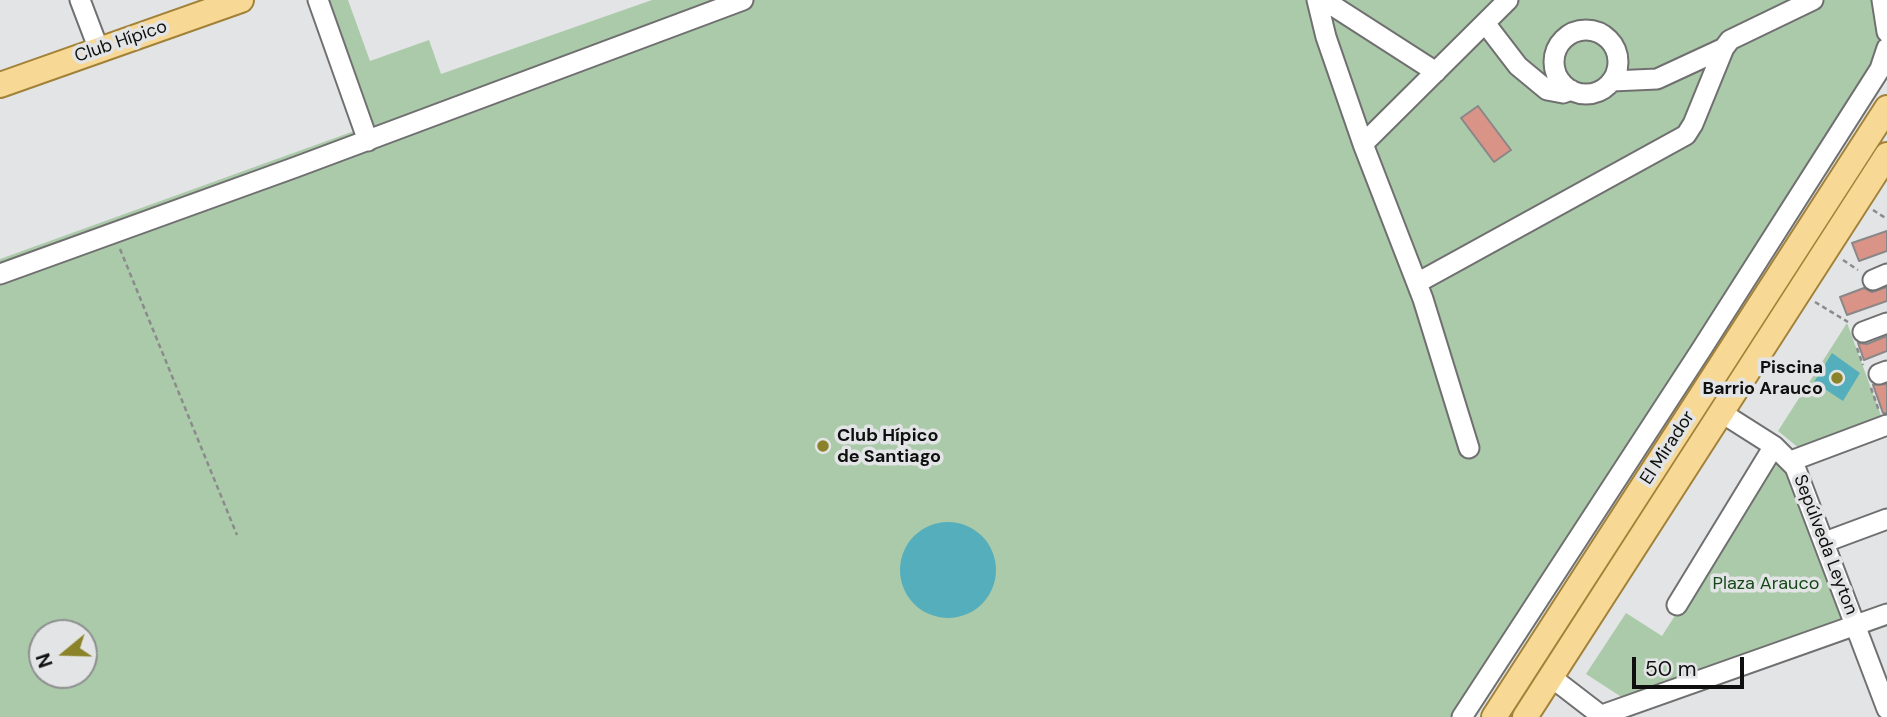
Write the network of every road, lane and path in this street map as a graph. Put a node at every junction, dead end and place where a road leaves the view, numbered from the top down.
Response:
1 (80, 0) edge
2 (242, 0) edge
3 (318, 0) edge
4 (743, 0) edge
5 (1317, 0) edge
6 (1324, 0) edge
7 (1508, 0) edge
8 (1773, 0) edge
9 (1813, 0) edge
10 (1882, 0) edge
11 (1771, 20) junction
12 (1485, 23) junction
13 (1887, 32) edge
14 (1724, 47) junction
15 (1887, 48) edge
16 (99, 50) junction
17 (1436, 72) junction
18 (1612, 81) junction
19 (0, 85) edge
20 (1571, 90) junction
21 (1887, 108) edge
22 (368, 141) junction
23 (1363, 144) junction
24 (1887, 155) edge
25 (1877, 212) dead end
26 (1887, 219) edge
27 (114, 233) junction
28 (0, 274) edge
29 (1417, 283) junction
30 (1800, 292) junction
31 (1887, 323) edge
32 (1856, 333) junction
33 (1737, 341) junction
34 (1759, 355) junction
35 (1874, 373) edge
36 (1722, 413) junction
37 (1886, 426) edge
38 (1774, 446) junction
39 (1469, 448) dead end
40 (1790, 461) junction
41 (1887, 519) edge
42 (237, 535) dead end
43 (1825, 542) junction
44 (1677, 605) dead end
45 (1887, 614) edge
46 (1559, 617) junction
47 (1856, 624) junction
48 (1581, 632) junction
49 (1551, 677) junction
50 (1887, 709) edge
51 (1603, 716) edge
52 (1462, 717) edge
53 (1494, 717) edge
54 (1525, 717) edge

1 - 16 street
2 - 16 main road, Club Hípico
3 - 22 street
4 - 22 street
5 - 23 street
6 - 17 street
7 - 12 street
8 - 11 street
9 - 11 street
10 - 13 street
11 - 14 street
12 - 17 street
12 - 20 street
14 - 18 street
14 - 29 street
15 - 52 street
16 - 19 main road, Club Hípico
17 - 23 street
18 - 20 street
18 - 20 street
21 - 33 main road, El Mirador
22 - 27 street
23 - 29 street
24 - 30 main road, El Mirador
25 - 26 path
27 - 28 street
27 - 42 path
29 - 39 street
30 - 32 path
30 - 34 main road, El Mirador
31 - 32 street
32 - 35 path
33 - 34 main road
33 - 46 main road, El Mirador
34 - 36 main road, El Mirador
35 - 37 path
36 - 38 street, Sepúlveda Leyton
36 - 48 main road, El Mirador
37 - 40 street
38 - 40 street, Sepúlveda Leyton
38 - 44 street
40 - 43 street, Sepúlveda Leyton
41 - 43 street
43 - 47 street, Sepúlveda Leyton
45 - 47 street
46 - 48 main road
46 - 53 main road, El Mirador
47 - 50 street, Sepúlveda Leyton
47 - 51 street
48 - 49 main road, El Mirador
49 - 51 street
49 - 54 main road, El Mirador

